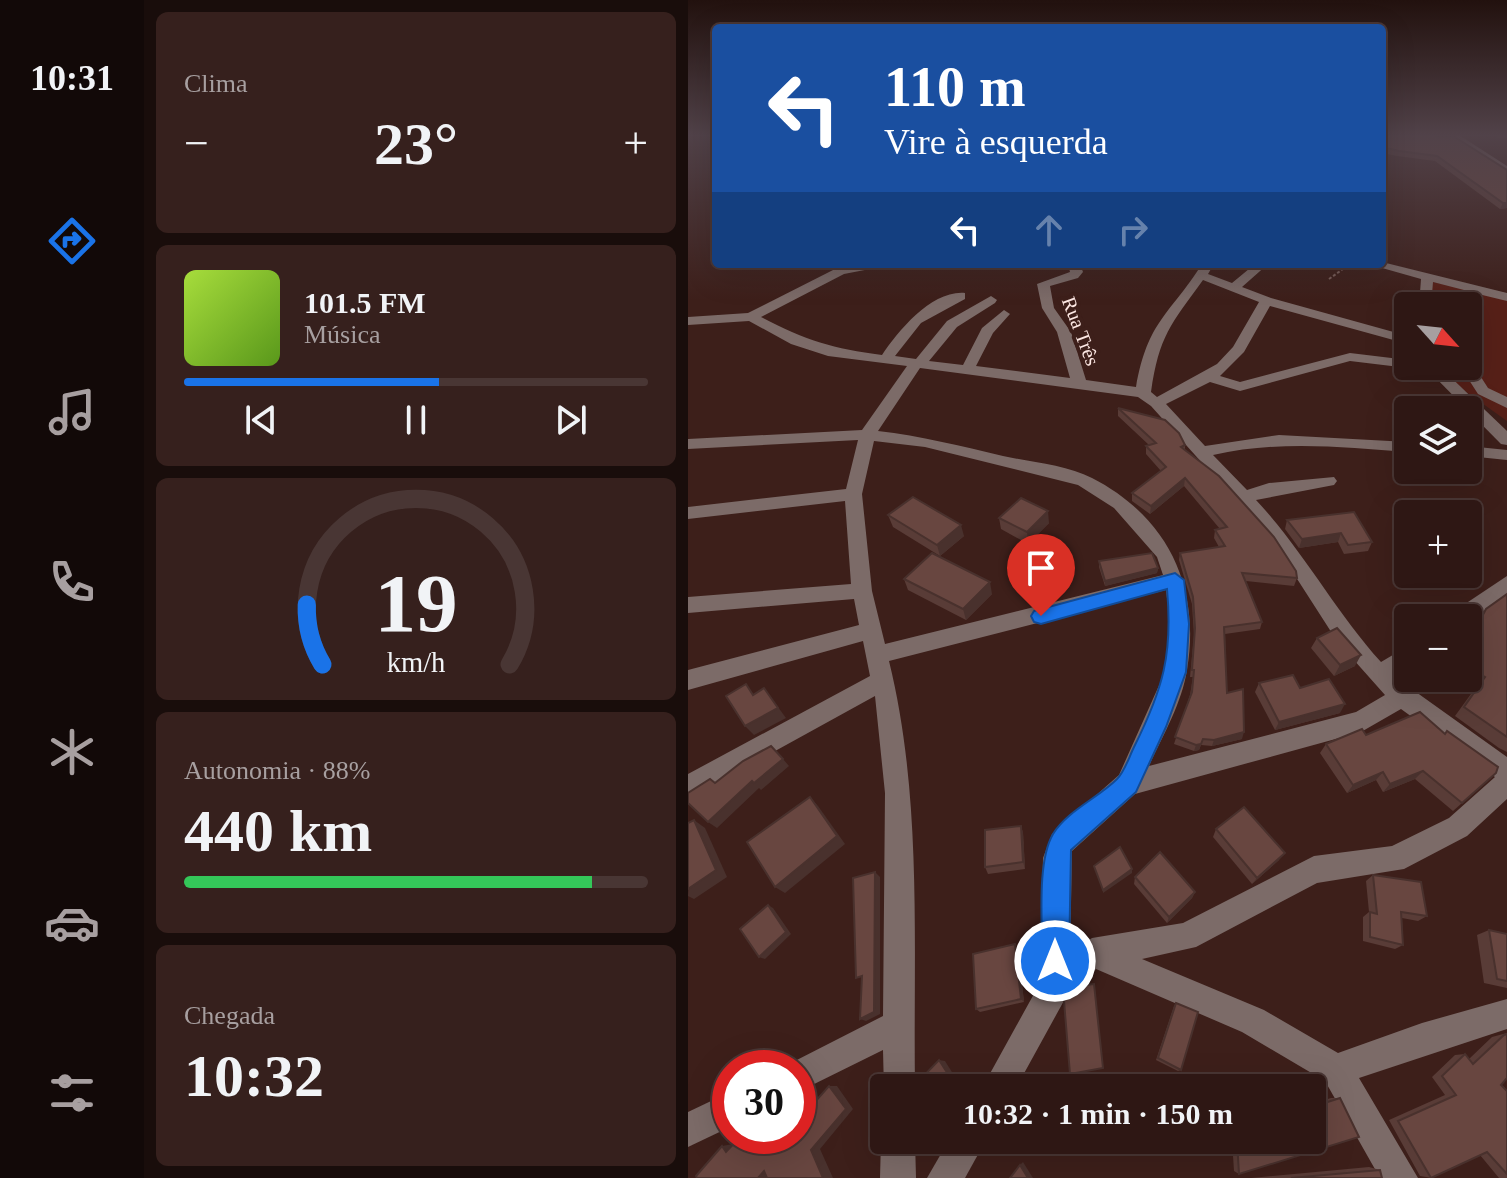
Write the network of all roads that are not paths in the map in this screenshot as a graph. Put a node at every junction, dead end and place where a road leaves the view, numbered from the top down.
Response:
1 (1386, 267) edge
2 (856, 268) edge
3 (1257, 268) edge
4 (1075, 269) edge
5 (1205, 270) edge
6 (1427, 278) junction
7 (1235, 287) junction
8 (1426, 292) edge
9 (961, 296) dead end
10 (1507, 297) edge
11 (1482, 298) edge
12 (991, 300) dead end
13 (1267, 301) junction
14 (1507, 305) edge
15 (1004, 314) dead end
16 (751, 317) junction
17 (688, 321) edge
18 (1394, 336) edge
19 (886, 360) junction
20 (1394, 362) edge
21 (918, 364) junction
22 (967, 371) junction
23 (1209, 377) junction
24 (1443, 380) edge
25 (1476, 380) edge
26 (1079, 382) junction
27 (1150, 398) junction
28 (1507, 403) edge
29 (867, 435) junction
30 (1507, 440) edge
31 (688, 444) edge
32 (1394, 446) edge
33 (1201, 452) junction
34 (1482, 452) edge
35 (1507, 455) edge
36 (1328, 481) dead end
37 (853, 494) junction
38 (1243, 498) junction
39 (688, 513) edge
40 (1175, 580) junction
41 (1507, 584) edge
42 (862, 591) junction
43 (1479, 604) edge
44 (688, 605) edge
45 (872, 630) junction
46 (877, 655) junction
47 (1394, 665) edge
48 (1379, 676) junction
49 (688, 680) edge
50 (883, 680) junction
51 (1402, 697) junction
52 (1507, 771) edge
53 (1507, 782) edge
54 (1128, 784) junction
55 (688, 787) edge
56 (1092, 953) junction
57 (1055, 986) junction
58 (1507, 1014) edge
59 (899, 1025) junction
60 (816, 1067) edge
61 (1336, 1070) junction
62 (899, 1074) edge
63 (1006, 1074) edge
64 (712, 1118) edge
65 (688, 1130) edge
66 (898, 1154) edge
67 (960, 1154) edge
68 (898, 1178) edge
69 (945, 1178) edge
70 (1400, 1178) edge

1 - 6 street
2 - 16 street
3 - 7 street
4 - 26 street, Rua Três
5 - 7 street
5 - 27 street
6 - 8 street
6 - 10 street
7 - 13 street
9 - 19 street
11 - 14 street
12 - 21 street
13 - 18 street
13 - 23 street
15 - 22 street
16 - 17 street
16 - 19 street
19 - 21 street
20 - 23 street
21 - 22 street
21 - 29 street
22 - 26 street
23 - 27 street
24 - 30 street
25 - 28 street
26 - 27 street
27 - 33 street
29 - 31 street
29 - 37 street
29 - 40 street
32 - 33 street
33 - 38 street
34 - 35 street
36 - 38 street
37 - 39 street
37 - 42 street
38 - 48 street
40 - 46 street
40 - 54 street
41 - 43 street
42 - 44 street
42 - 45 street
45 - 46 street
45 - 49 street
46 - 50 street
47 - 48 street
48 - 51 street
50 - 55 street
50 - 59 street
51 - 52 street
51 - 54 street
53 - 56 street
54 - 57 street
56 - 57 street
56 - 61 street
57 - 63 street
58 - 61 street
59 - 60 street
59 - 62 street
61 - 70 street
64 - 65 street
66 - 68 street
67 - 69 street

